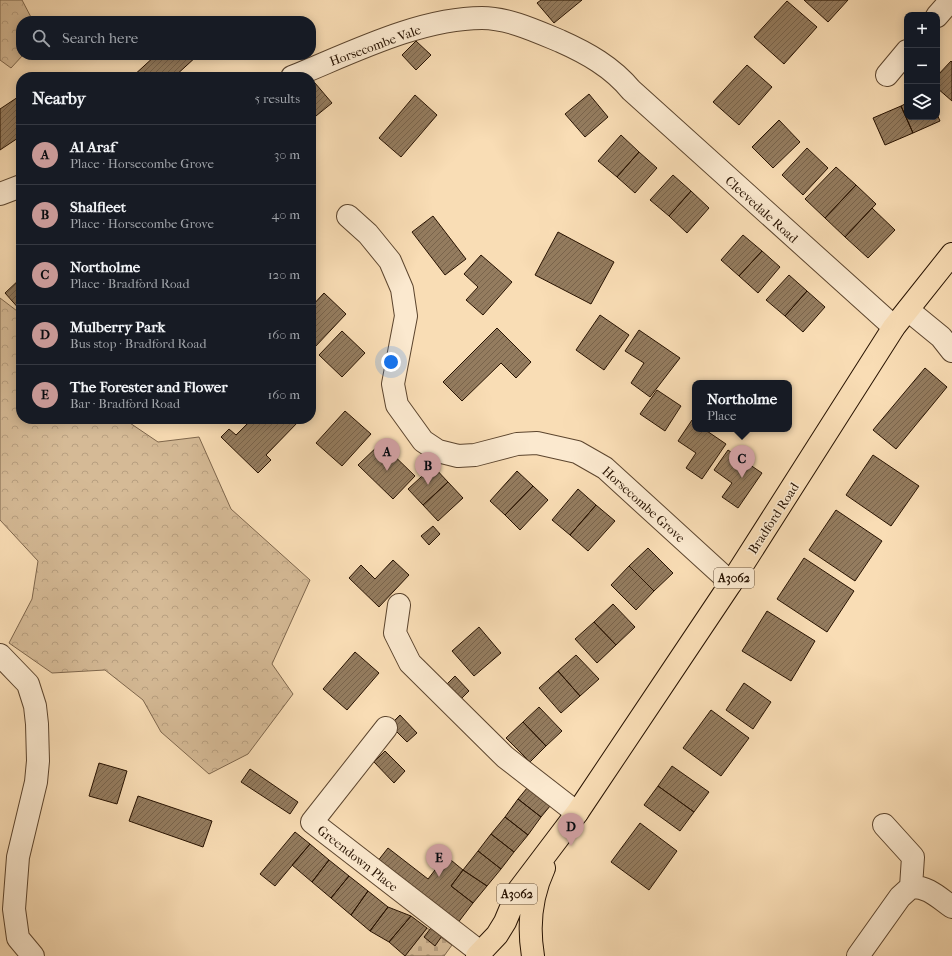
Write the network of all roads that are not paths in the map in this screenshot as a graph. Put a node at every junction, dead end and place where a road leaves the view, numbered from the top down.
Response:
1 (951, 0) edge
2 (940, 13) edge
3 (904, 55) edge
4 (305, 72) edge
5 (887, 75) dead end
6 (631, 90) joint
7 (16, 188) edge
8 (0, 194) edge
9 (348, 216) dead end
10 (952, 254) edge
11 (908, 310) junction
12 (894, 328) junction
13 (952, 351) edge
14 (731, 583) junction
15 (399, 605) dead end
16 (0, 655) edge
17 (386, 728) dead end
18 (577, 813) junction
19 (884, 825) dead end
20 (555, 843) junction
21 (911, 887) junction
22 (952, 908) edge
23 (480, 952) edge
24 (33, 956) edge
25 (533, 956) edge
26 (858, 956) edge

1 - 2 street
3 - 5 street
4 - 6 street, Horsecombe Vale
6 - 12 street, Cleevedale Road
7 - 8 street
9 - 14 street, Horsecombe Grove
10 - 11 main road, Bradford Road / A3062
11 - 12 main road, Bradford Road / A3062
11 - 13 street
12 - 14 main road, Bradford Road / A3062
14 - 18 main road, Bradford Road / A3062
15 - 18 street
16 - 24 street
17 - 23 street, Greendown Place
18 - 20 main road, Bradford Road / A3062
19 - 21 street
20 - 23 main road, Bradford Road / A3062
20 - 25 main road, Bradford Road / A3062
21 - 22 street
21 - 26 street
23 - 25 main road, Bradford Road / A3062

